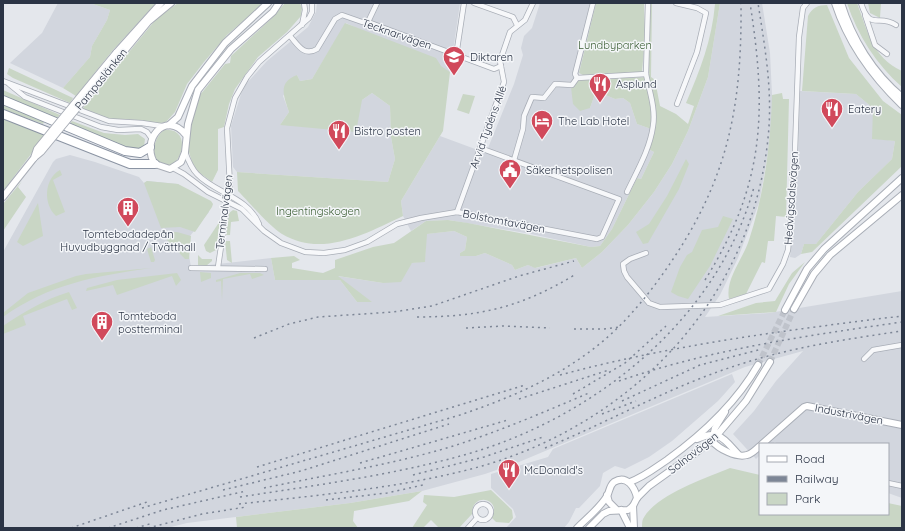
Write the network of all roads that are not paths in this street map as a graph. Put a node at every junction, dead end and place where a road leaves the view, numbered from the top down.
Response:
1 (161, 3) edge
2 (171, 3) edge
3 (268, 3) edge
4 (279, 3) edge
5 (304, 3) edge
6 (312, 3) edge
7 (377, 3) edge
8 (464, 3) edge
9 (474, 3) edge
10 (533, 3) edge
11 (593, 3) edge
12 (648, 3) edge
13 (676, 3) edge
14 (807, 3) edge
15 (835, 3) edge
16 (841, 3) edge
17 (861, 3) edge
18 (865, 15) junction
19 (368, 22) junction
20 (302, 25) junction
21 (517, 25) junction
22 (896, 25) dead end
23 (290, 36) junction
24 (118, 54) junction
25 (887, 54) dead end
26 (456, 56) junction
27 (501, 66) junction
28 (646, 74) junction
29 (578, 78) junction
30 (4, 82) edge
31 (902, 97) edge
32 (3, 100) edge
33 (677, 104) dead end
34 (902, 105) edge
35 (3, 114) edge
36 (166, 126) junction
37 (186, 135) junction
38 (151, 143) junction
39 (480, 148) junction
40 (185, 152) junction
41 (514, 160) junction
42 (155, 164) junction
43 (173, 168) junction
44 (902, 178) edge
45 (627, 192) dead end
46 (229, 195) junction
47 (902, 195) edge
48 (3, 197) edge
49 (228, 202) junction
50 (457, 212) junction
51 (260, 225) junction
52 (646, 253) dead end
53 (218, 267) junction
54 (191, 268) dead end
55 (265, 269) dead end
56 (794, 309) tunnel mouth
57 (785, 310) tunnel mouth
58 (902, 345) edge
59 (864, 359) dead end
60 (770, 362) tunnel mouth
61 (758, 365) tunnel mouth
62 (731, 404) junction
63 (902, 425) edge
64 (715, 434) junction
65 (693, 441) junction
66 (763, 443) edge
67 (714, 444) junction
68 (759, 447) edge
69 (738, 454) junction
70 (630, 482) junction
71 (889, 483) edge
72 (902, 486) edge
73 (607, 495) junction
74 (637, 498) junction
75 (633, 506) junction
76 (619, 510) junction
77 (477, 518) dead end
78 (468, 528) edge
79 (577, 528) edge
80 (589, 528) edge
81 (630, 528) edge
82 (634, 528) edge

1 - 24 main road, Pampaslänken
2 - 24 main road, Pampaslänken
3 - 36 main road
4 - 37 main road
5 - 20 street
6 - 20 street, Terminalvägen
7 - 19 street
8 - 26 street
9 - 21 street
10 - 21 street, Arvid Tydéns Allé
11 - 29 street
12 - 28 street
13 - 33 street
14 - 52 street, Hedvigsdalsvägen
15 - 34 main road
16 - 31 main road
17 - 18 street
18 - 22 street
18 - 25 street
19 - 23 street, Tecknarvägen
19 - 26 street, Tecknarvägen
20 - 23 street, Terminalvägen
21 - 27 street, Arvid Tydéns Allé
23 - 46 street, Terminalvägen
24 - 48 main road, Pampaslänken, bridge
26 - 27 street, Tecknarvägen
27 - 39 street, Arvid Tydéns Allé
28 - 29 street
28 - 45 street
29 - 41 street
30 - 36 street
30 - 38 street
32 - 38 highway
35 - 42 highway
36 - 37 main road
36 - 38 main road
37 - 40 main road
38 - 42 main road
39 - 41 street
39 - 50 street, Arvid Tydéns Allé
40 - 43 main road
40 - 46 street, Bolstomtavägen
41 - 50 street, Bolstomtavägen
42 - 43 main road
43 - 49 street, Bolstomtavägen
44 - 57 main road
46 - 49 street, Terminalvägen
46 - 51 street, Bolstomtavägen
47 - 56 main road
49 - 51 street, Bolstomtavägen
49 - 53 street, Terminalvägen
50 - 51 street, Bolstomtavägen
53 - 54 street
53 - 55 street
58 - 59 street
60 - 64 main road, Solnavägen
61 - 62 main road, Solnavägen
62 - 64 main road
62 - 65 main road, Solnavägen
63 - 66 main road, Industrivägen
64 - 65 main road
64 - 67 main road
64 - 69 main road
65 - 70 main road, Solnavägen
67 - 69 main road
67 - 74 main road, Solnavägen
68 - 69 main road, Industrivägen
70 - 73 main road, Solnavägen
70 - 74 main road
71 - 72 street
73 - 76 main road
73 - 79 main road, Solnavägen
74 - 75 main road, Solnavägen
75 - 76 main road
75 - 82 main road
76 - 80 main road
76 - 81 main road
77 - 78 street

